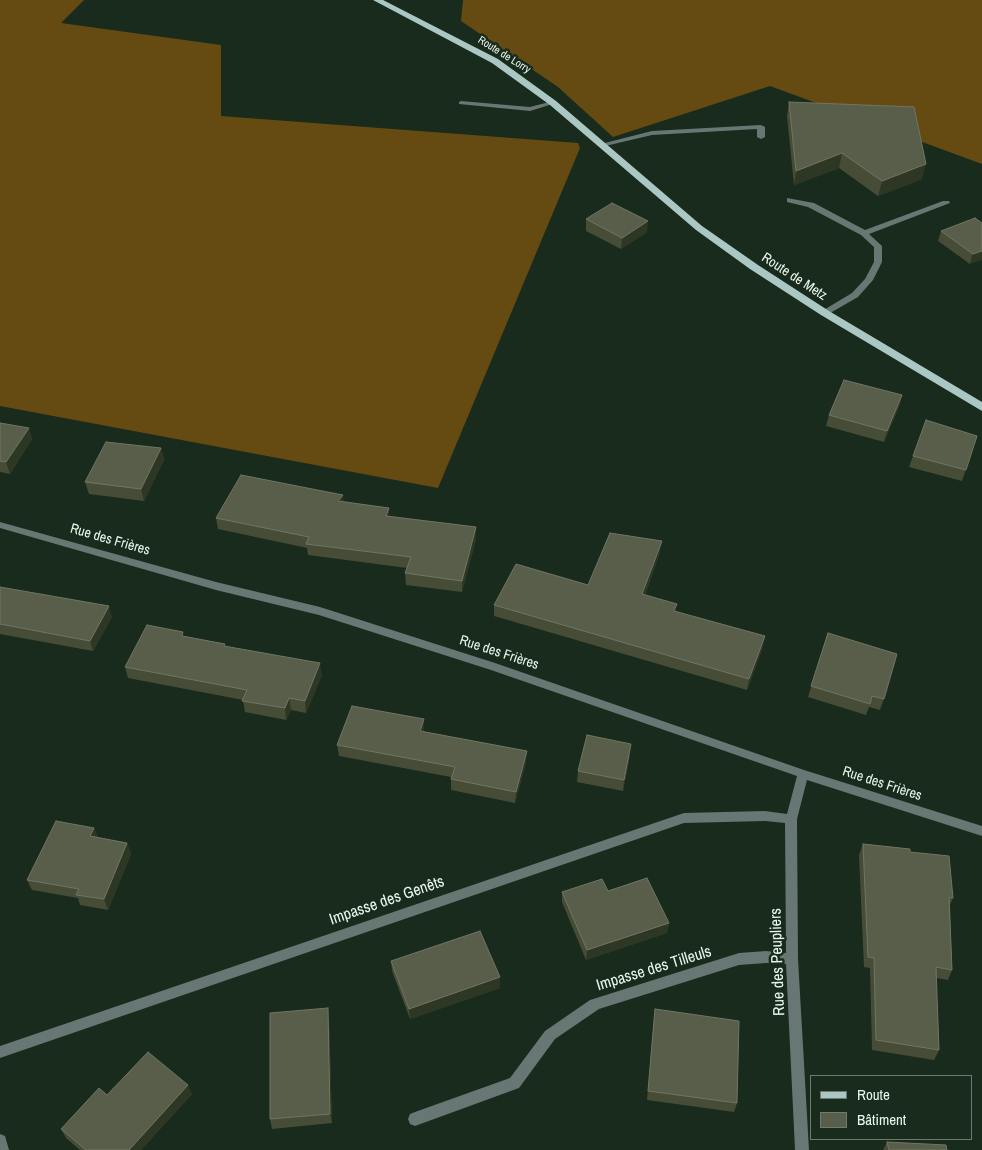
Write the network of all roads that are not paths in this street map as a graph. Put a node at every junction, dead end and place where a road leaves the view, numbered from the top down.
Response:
1 (377, 0) edge
2 (461, 103) dead end
3 (553, 103) junction
4 (761, 137) dead end
5 (603, 147) junction
6 (790, 200) dead end
7 (946, 203) dead end
8 (864, 233) junction
9 (825, 314) junction
10 (982, 407) edge
11 (0, 525) edge
12 (804, 774) junction
13 (792, 819) junction
14 (982, 831) edge
15 (792, 959) junction
16 (0, 1052) edge
17 (415, 1119) dead end
18 (0, 1141) edge
19 (2, 1150) edge
20 (802, 1150) edge

1 - 3 main road, Route de Lorry
2 - 3 street
3 - 5 main road, Route de Lorry
4 - 5 street
5 - 9 main road, Route de Metz
6 - 8 street
7 - 8 street
8 - 9 street
9 - 10 main road, Route de Metz
11 - 12 street, Rue des Frières
12 - 13 street, Rue des Peupliers
12 - 14 street, Rue des Frières
13 - 15 street, Rue des Peupliers
13 - 16 street, Impasse des Genêts
15 - 17 street, Impasse des Tilleuls
15 - 20 street, Rue des Peupliers
18 - 19 street

